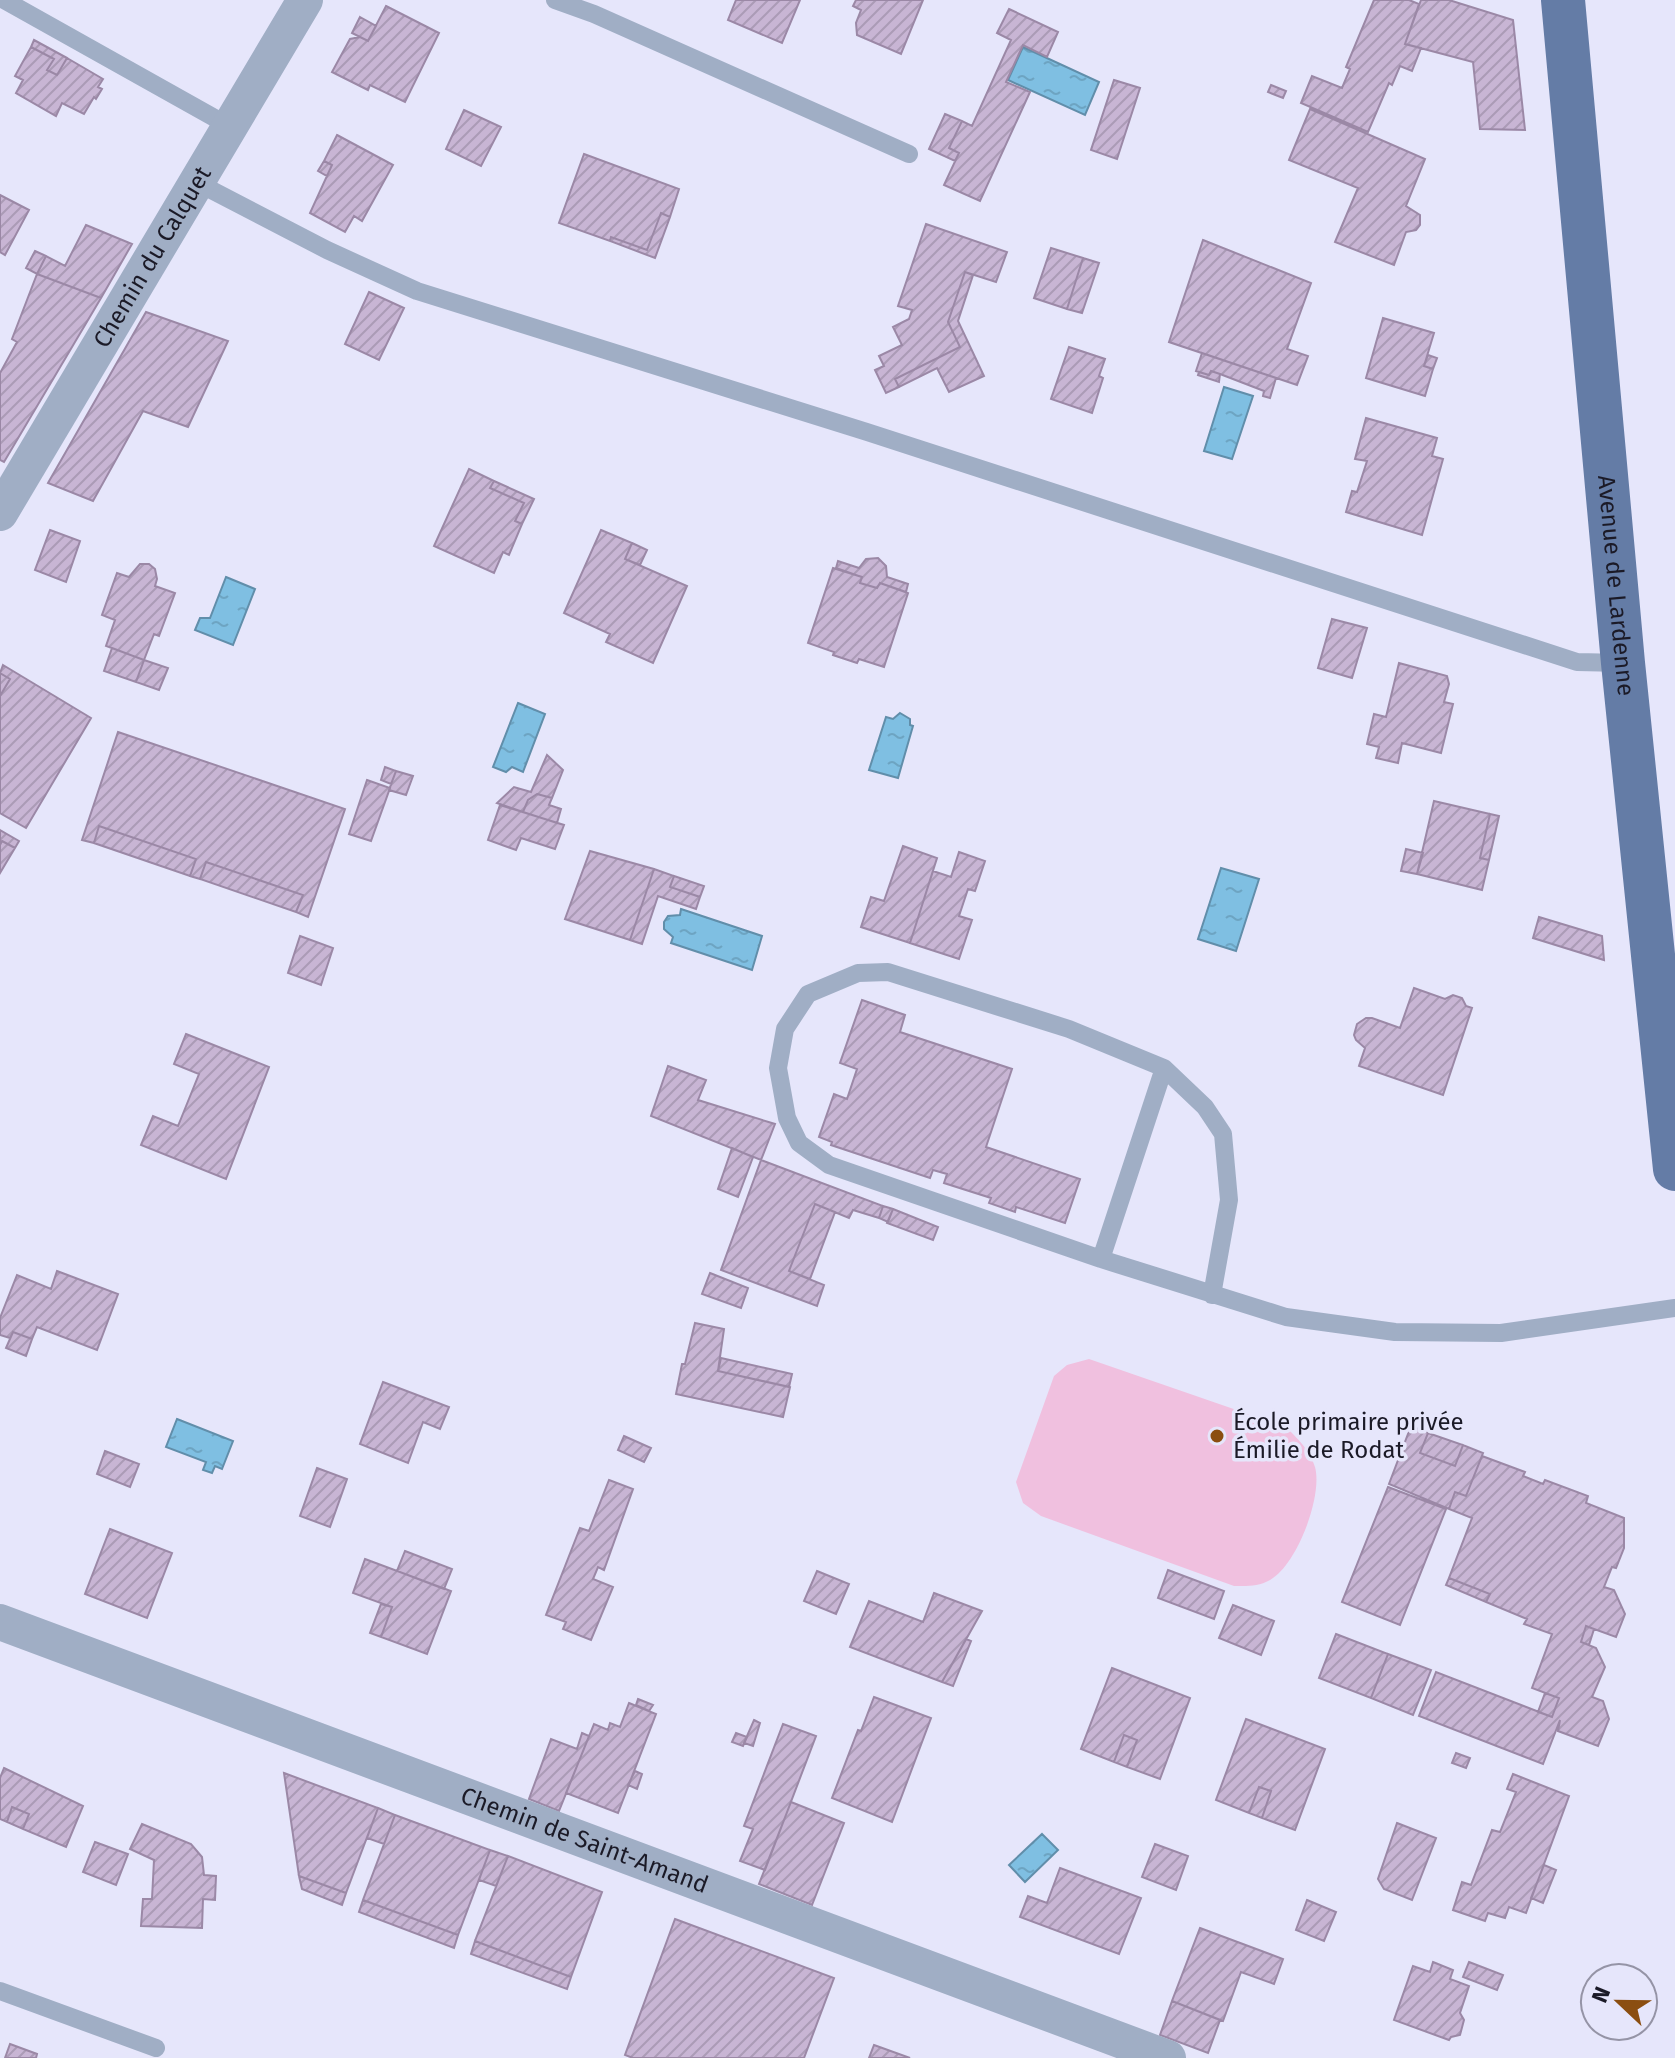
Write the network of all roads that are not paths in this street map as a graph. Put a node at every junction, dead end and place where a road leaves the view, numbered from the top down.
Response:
1 (4, 0) edge
2 (305, 0) edge
3 (555, 0) edge
4 (1563, 0) edge
5 (229, 126) junction
6 (909, 154) dead end
7 (196, 182) junction
8 (0, 513) edge
9 (1623, 663) junction
10 (1164, 1068) junction
11 (1675, 1168) edge
12 (1101, 1259) junction
13 (1212, 1295) junction
14 (1675, 1308) edge
15 (0, 1622) edge
16 (0, 1991) edge
17 (156, 2048) dead end
18 (1168, 2058) edge

1 - 5 lane
2 - 5 street, Chemin du Calquet
3 - 6 lane
4 - 9 main road, Avenue de Lardenne
5 - 7 street, Chemin du Calquet
7 - 8 street, Chemin du Calquet
7 - 9 lane
9 - 11 main road, Avenue de Lardenne
10 - 12 lane
10 - 12 lane
10 - 13 lane
12 - 13 lane
13 - 14 lane
15 - 18 street, Chemin de Saint-Amand
16 - 17 lane

